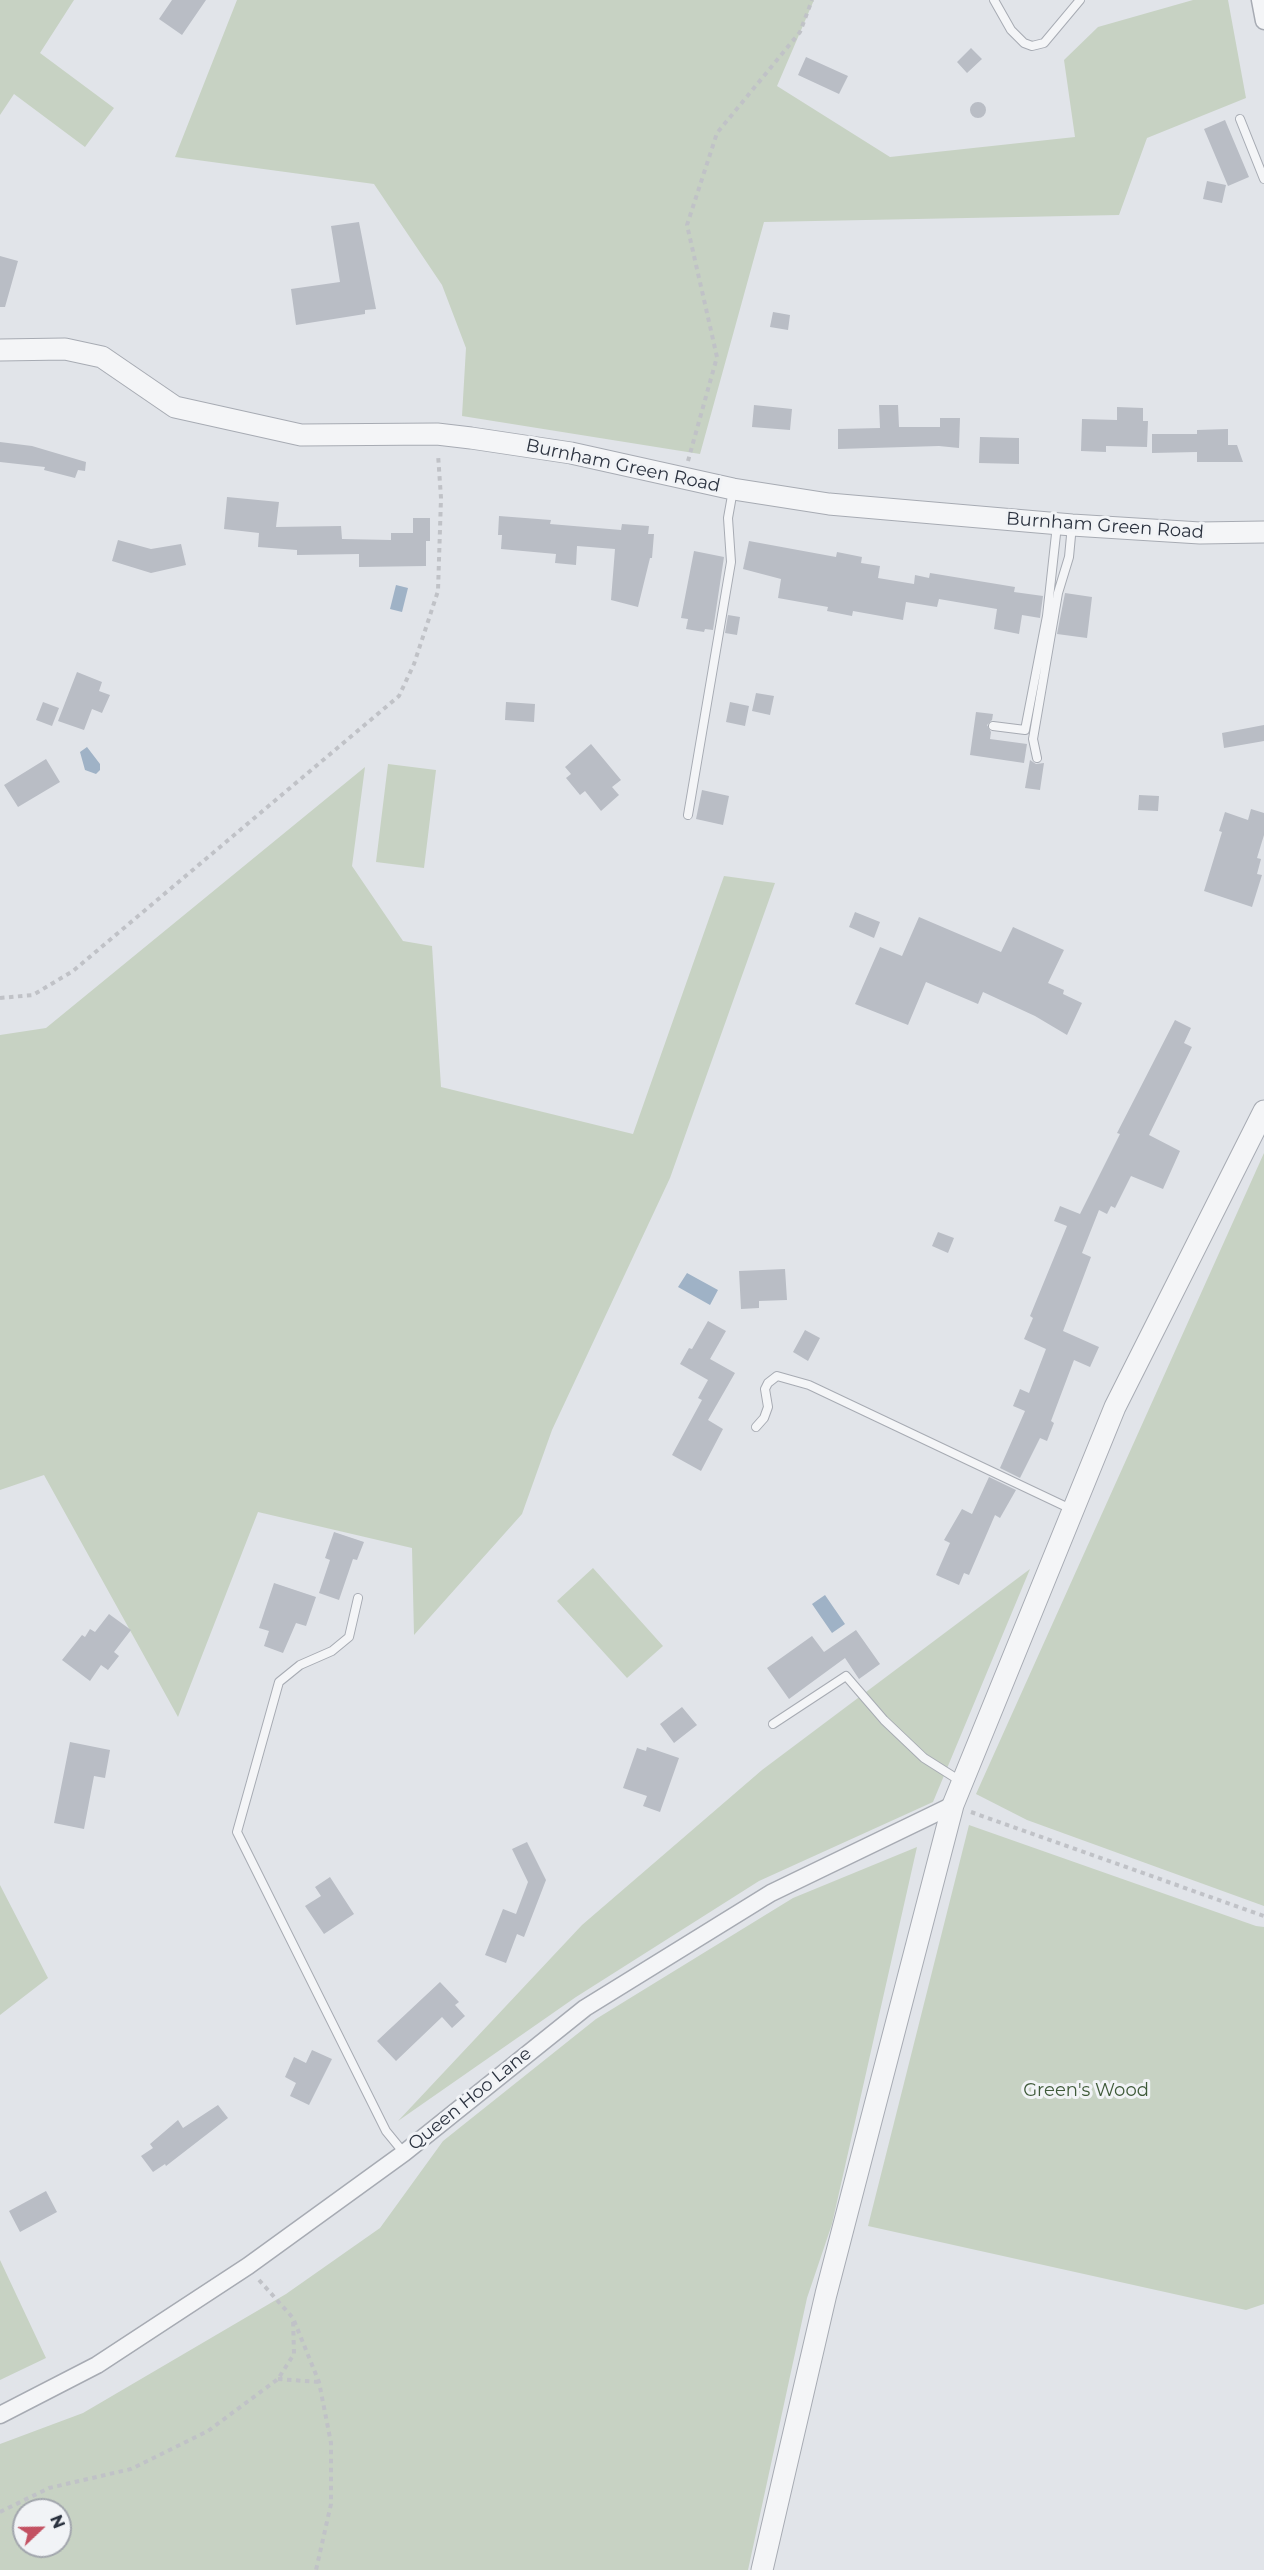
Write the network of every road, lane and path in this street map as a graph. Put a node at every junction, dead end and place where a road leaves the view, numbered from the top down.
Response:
1 (812, 0) edge
2 (994, 0) edge
3 (1080, 0) edge
4 (1260, 0) edge
5 (1264, 21) edge
6 (1240, 119) dead end
7 (1264, 179) edge
8 (0, 350) edge
9 (437, 434) junction
10 (684, 476) junction
11 (733, 489) junction
12 (1065, 524) junction
13 (1264, 532) edge
14 (993, 726) dead end
15 (1037, 758) dead end
16 (688, 815) dead end
17 (0, 998) edge
18 (1264, 1111) edge
19 (756, 1427) dead end
20 (1073, 1510) junction
21 (358, 1599) dead end
22 (773, 1724) dead end
23 (962, 1782) junction
24 (953, 1805) junction
25 (1264, 1916) edge
26 (404, 2153) junction
27 (248, 2266) junction
28 (293, 2318) junction
29 (278, 2379) junction
30 (319, 2382) junction
31 (0, 2415) edge
32 (0, 2512) edge
33 (315, 2570) edge
34 (762, 2570) edge

1 - 10 path
2 - 3 lane
4 - 5 street
6 - 7 lane
8 - 9 street, Burnham Green Road
9 - 10 street, Burnham Green Road
9 - 17 path
10 - 11 street, Burnham Green Road
11 - 12 street, Burnham Green Road
11 - 16 lane
12 - 13 street, Burnham Green Road
12 - 14 lane
12 - 15 lane
18 - 20 street
19 - 20 lane
20 - 23 street
21 - 26 lane
22 - 23 lane
23 - 24 street
24 - 25 path
24 - 26 street, Queen Hoo Lane
24 - 34 street
26 - 27 street, Queen Hoo Lane
27 - 28 path
27 - 31 street, Queen Hoo Lane
28 - 29 path
28 - 30 path
29 - 30 path
29 - 32 path
30 - 33 path

